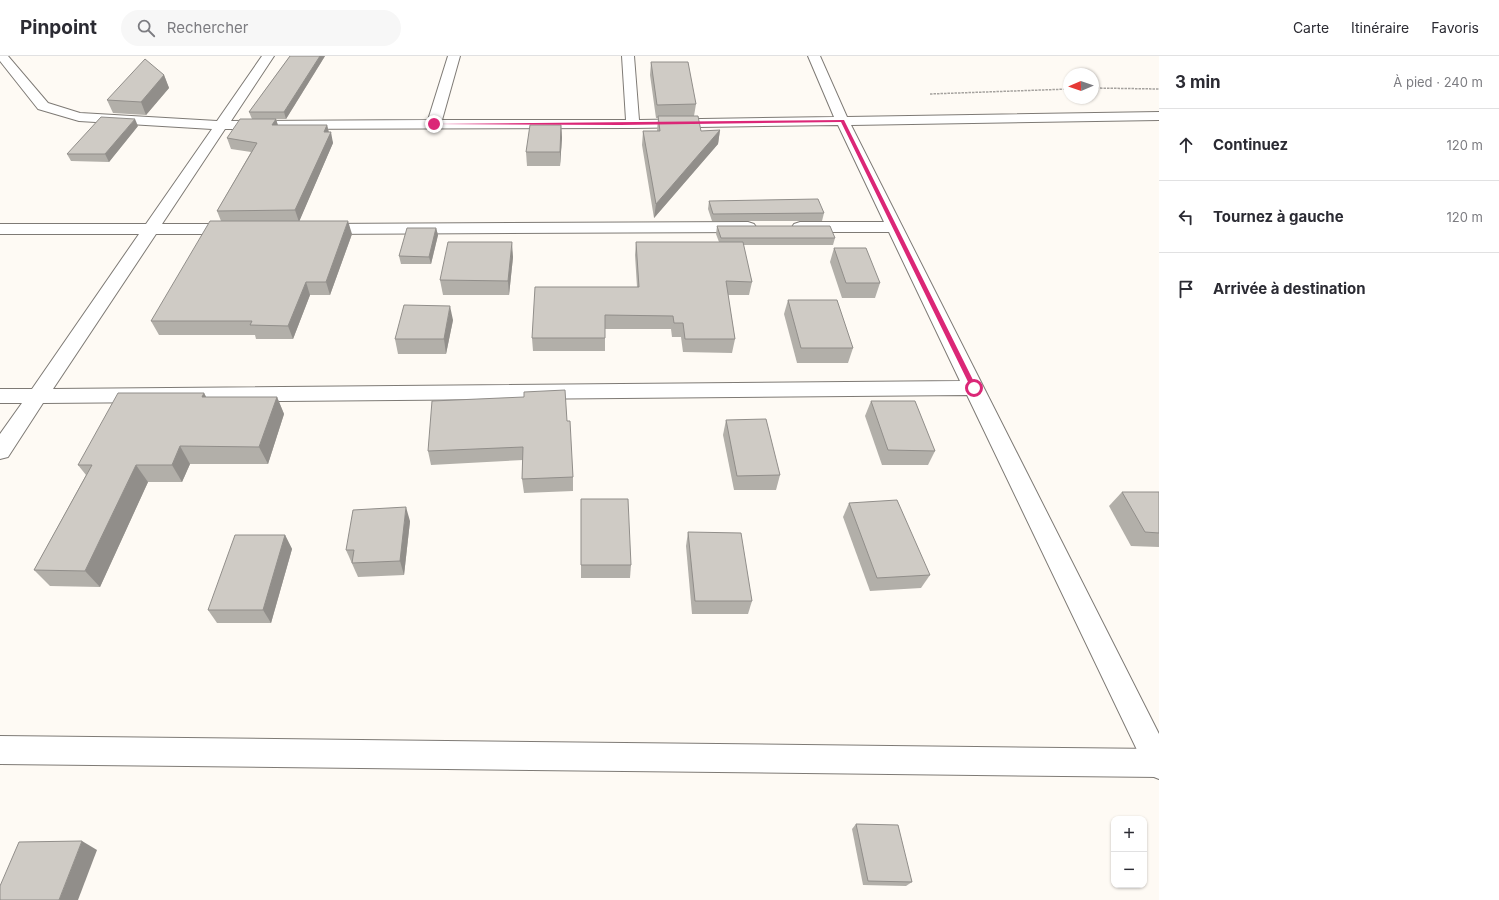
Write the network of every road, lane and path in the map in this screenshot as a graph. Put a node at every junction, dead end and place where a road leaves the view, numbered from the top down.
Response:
1 (2, 56) edge
2 (268, 56) edge
3 (454, 56) edge
4 (628, 56) edge
5 (814, 56) edge
6 (1099, 88) edge
7 (1159, 89) edge
8 (1159, 116) edge
9 (842, 120) junction
10 (434, 124) junction
11 (633, 124) junction
12 (221, 125) junction
13 (760, 227) edge
14 (784, 227) edge
15 (895, 227) junction
16 (0, 229) edge
17 (150, 229) junction
18 (253, 229) edge
19 (309, 229) edge
20 (974, 388) junction
21 (0, 396) edge
22 (37, 396) junction
23 (0, 451) edge
24 (0, 750) edge
25 (1159, 764) edge

1 - 12 street
2 - 12 street
3 - 10 street
4 - 11 street
5 - 9 street
6 - 7 path
8 - 9 street
9 - 11 street
9 - 15 street
10 - 11 street
10 - 12 street
12 - 17 street
13 - 19 street
14 - 15 street
15 - 20 street
16 - 17 street
17 - 18 street
17 - 22 street
20 - 22 street
20 - 25 street
21 - 22 street
22 - 23 street
24 - 25 street

